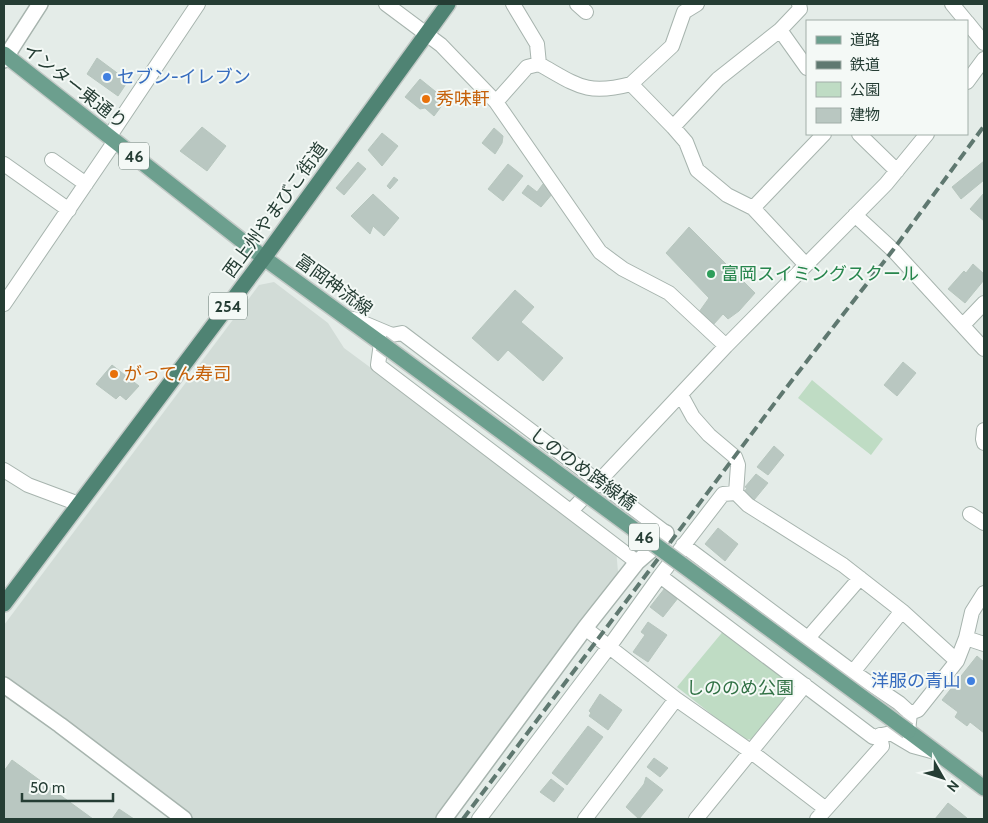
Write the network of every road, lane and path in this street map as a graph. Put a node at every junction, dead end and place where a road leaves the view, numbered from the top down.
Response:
1 (40, 4) edge
2 (386, 4) edge
3 (448, 4) edge
4 (513, 4) edge
5 (697, 4) edge
6 (799, 4) edge
7 (952, 4) edge
8 (192, 6) edge
9 (964, 20) edge
10 (968, 24) edge
11 (780, 30) junction
12 (426, 33) junction
13 (984, 43) edge
14 (5, 57) edge
15 (984, 59) edge
16 (539, 64) junction
17 (806, 67) edge
18 (968, 81) edge
19 (631, 84) junction
20 (496, 102) junction
21 (672, 127) junction
22 (823, 135) edge
23 (860, 135) edge
24 (926, 135) edge
25 (112, 139) junction
26 (52, 160) dead end
27 (4, 164) edge
28 (896, 171) junction
29 (86, 184) junction
30 (753, 208) junction
31 (68, 210) junction
32 (855, 215) junction
33 (264, 258) junction
34 (806, 265) junction
35 (984, 303) edge
36 (4, 304) edge
37 (339, 313) junction
38 (963, 325) junction
39 (381, 343) junction
40 (726, 346) junction
41 (984, 348) edge
42 (681, 395) junction
43 (984, 430) edge
44 (984, 443) edge
45 (4, 470) edge
46 (598, 482) junction
47 (736, 493) junction
48 (79, 504) junction
49 (571, 511) junction
50 (970, 514) dead end
51 (984, 523) edge
52 (666, 533) joint
53 (683, 545) junction
54 (637, 562) junction
55 (660, 576) junction
56 (860, 578) junction
57 (984, 593) edge
58 (4, 604) edge
59 (902, 611) junction
60 (585, 628) junction
61 (808, 638) junction
62 (966, 638) junction
63 (984, 644) edge
64 (609, 647) junction
65 (957, 661) junction
66 (853, 672) junction
67 (4, 684) edge
68 (805, 684) junction
69 (676, 699) junction
70 (910, 713) junction
71 (908, 732) junction
72 (880, 735) junction
73 (750, 752) junction
74 (936, 752) junction
75 (984, 788) edge
76 (821, 814) edge
77 (184, 819) edge
78 (444, 819) edge
79 (479, 819) edge
80 (585, 819) edge
81 (696, 819) edge

1 - 14 street
2 - 12 street
3 - 12 highway, 西上州やまびこ街道 / 254
4 - 16 street
5 - 19 street
6 - 11 street
7 - 9 street
8 - 25 street
10 - 13 street
11 - 17 street
11 - 21 street
12 - 20 street
12 - 33 highway, 西上州やまびこ街道 / 254
14 - 25 main road, インター東通り / 46
15 - 18 street
16 - 19 street
16 - 20 street
19 - 21 street
20 - 40 street
21 - 30 street
22 - 30 street
23 - 28 street
24 - 28 street
25 - 29 street
25 - 33 main road, インター東通り / 46
26 - 29 street
27 - 31 street
28 - 32 street
29 - 31 street
30 - 34 street
31 - 36 street
32 - 34 street
32 - 38 street
33 - 37 main road, 富岡神流線 / 46
33 - 48 highway, 西上州やまびこ街道 / 254
34 - 40 street
35 - 38 street
37 - 39 main road, 富岡神流線 / 46
37 - 46 street
38 - 41 street
39 - 49 street
39 - 71 main road, しののめ跨線橋 / 46, bridge
40 - 42 street
42 - 46 street
42 - 47 street
43 - 44 street
45 - 48 street
46 - 49 street
46 - 52 street
47 - 53 street
47 - 56 street
48 - 58 highway, 西上州やまびこ街道 / 254
49 - 54 street
50 - 51 street
52 - 54 street
53 - 55 street
53 - 61 street
54 - 60 street
55 - 64 street
55 - 68 street
56 - 59 street
56 - 61 street
57 - 62 street
59 - 65 street
59 - 66 street
60 - 64 street
60 - 78 street
61 - 66 street
62 - 63 street
62 - 65 street
64 - 69 street
64 - 79 street
65 - 70 street
66 - 70 street
67 - 77 street
68 - 72 street
68 - 73 street
69 - 73 street
69 - 80 street
70 - 71 street
71 - 74 main road, 46
72 - 74 street
72 - 76 street
73 - 76 street
73 - 81 street
74 - 75 main road, 46

